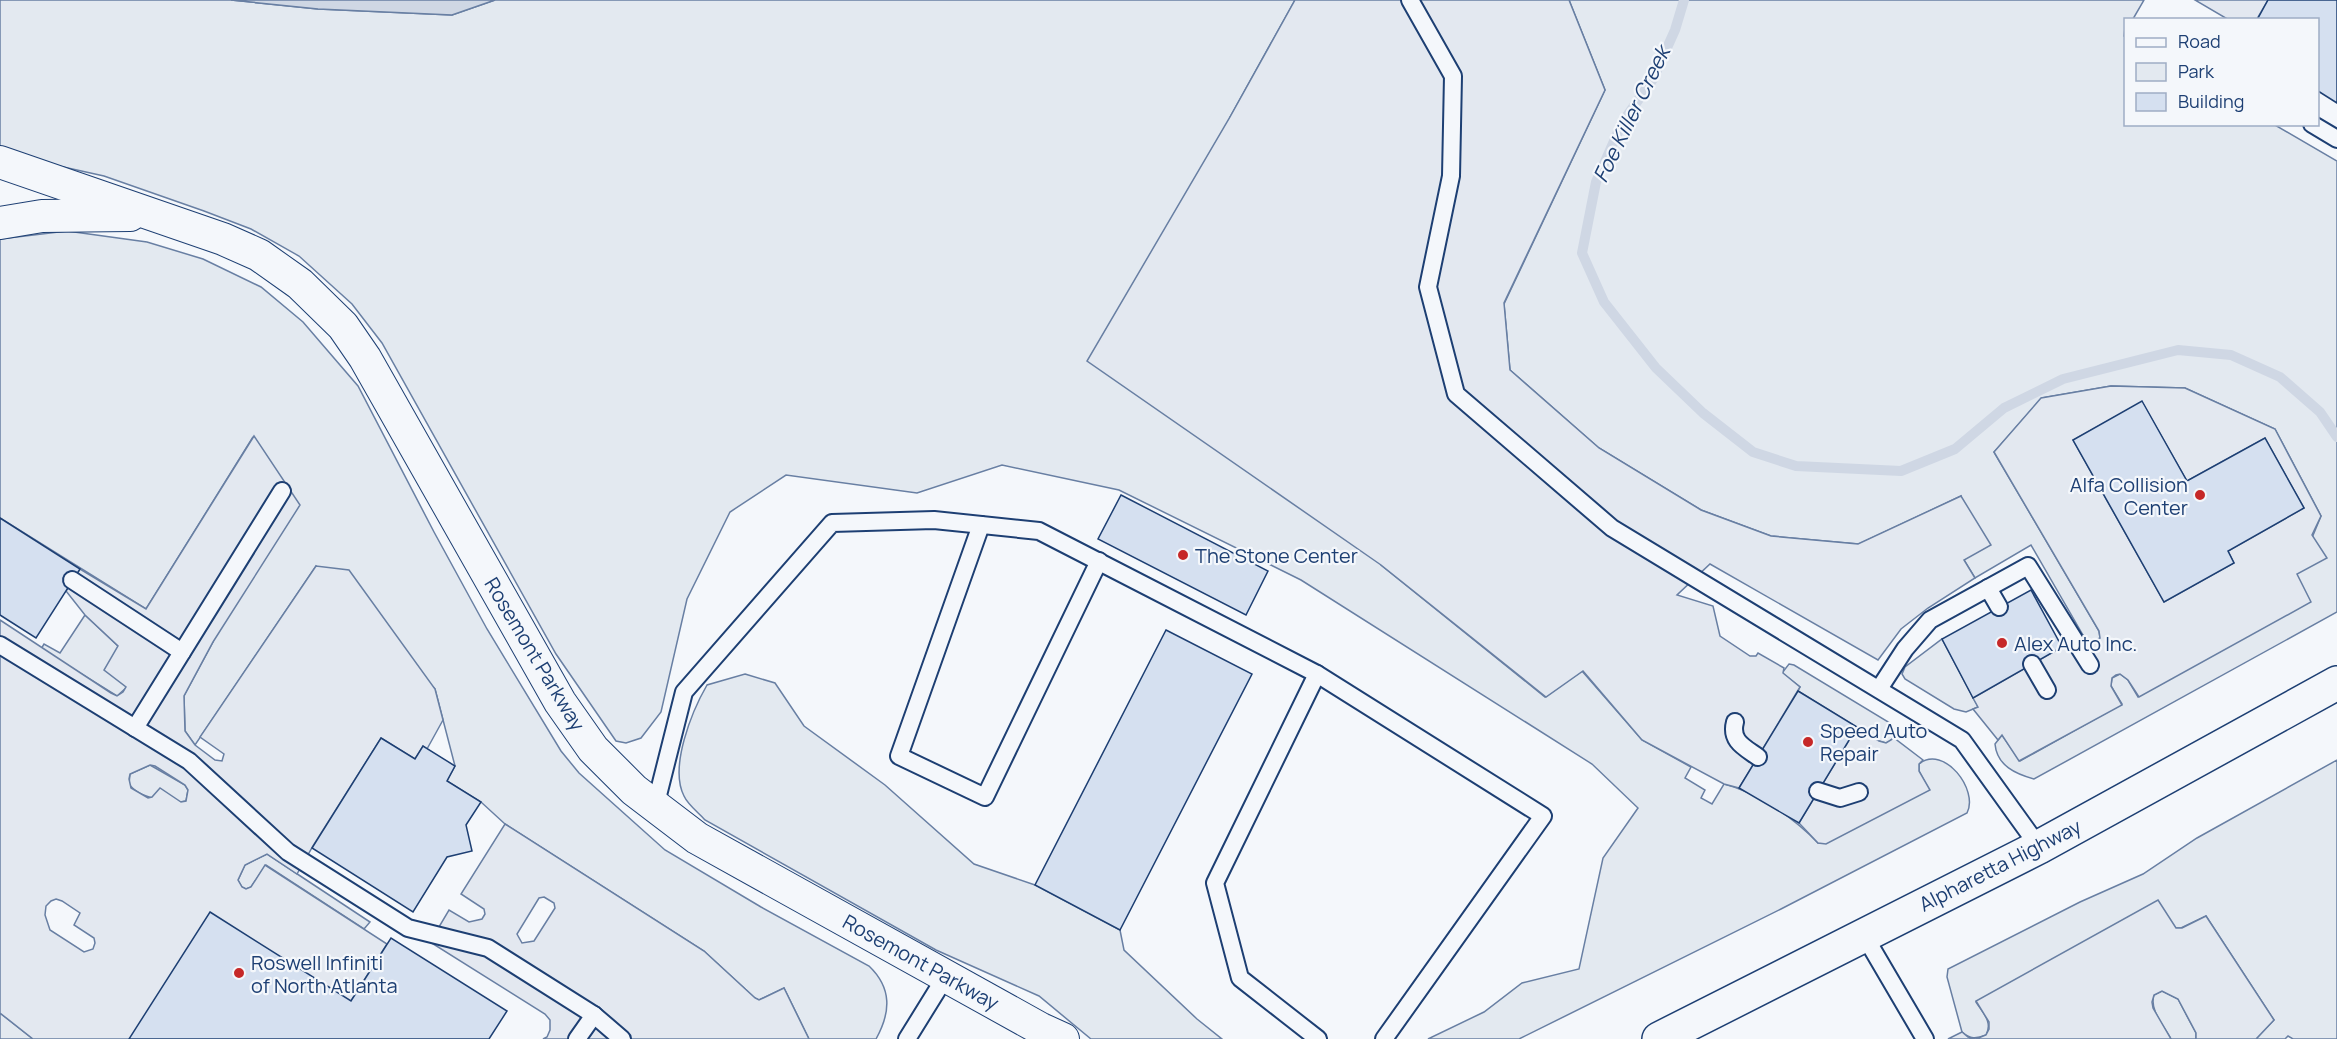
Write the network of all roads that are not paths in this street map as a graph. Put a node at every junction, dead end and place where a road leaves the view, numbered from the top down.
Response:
1 (1410, 0) edge
2 (2315, 126) edge
3 (2337, 139) edge
4 (0, 162) edge
5 (152, 215) junction
6 (0, 223) edge
7 (282, 491) dead end
8 (981, 525) junction
9 (1099, 561) junction
10 (72, 580) dead end
11 (1988, 588) junction
12 (1999, 607) dead end
13 (0, 645) edge
14 (182, 652) junction
15 (2032, 664) dead end
16 (2090, 665) dead end
17 (1317, 674) junction
18 (2337, 683) edge
19 (1879, 689) junction
20 (2047, 690) dead end
21 (1735, 722) dead end
22 (135, 728) junction
23 (1758, 757) dead end
24 (1818, 791) dead end
25 (1859, 792) dead end
26 (655, 807) junction
27 (2039, 847) junction
28 (1864, 934) junction
29 (946, 976) junction
30 (594, 1015) junction
31 (1050, 1036) edge
32 (577, 1039) edge
33 (622, 1039) edge
34 (908, 1039) edge
35 (1318, 1039) edge
36 (1384, 1039) edge
37 (1659, 1039) edge
38 (1925, 1039) edge

1 - 19 lane
2 - 3 lane
4 - 5 street, Rosemont Parkway
5 - 6 street, Rosemont Parkway
5 - 26 street, Rosemont Parkway
7 - 14 lane
8 - 9 lane
8 - 9 lane
8 - 26 lane
9 - 17 lane
10 - 14 lane
11 - 12 lane
11 - 16 lane
11 - 19 lane
13 - 22 lane
14 - 22 lane
15 - 20 lane
17 - 35 lane
17 - 36 lane
18 - 27 highway, Alpharetta Highway
19 - 27 lane
21 - 23 lane
22 - 30 lane
24 - 25 lane
26 - 29 street, Rosemont Parkway
27 - 28 highway, Alpharetta Highway
28 - 37 highway, Alpharetta Highway
28 - 38 lane
29 - 31 street, Rosemont Parkway
29 - 34 lane
30 - 32 lane
30 - 33 lane

